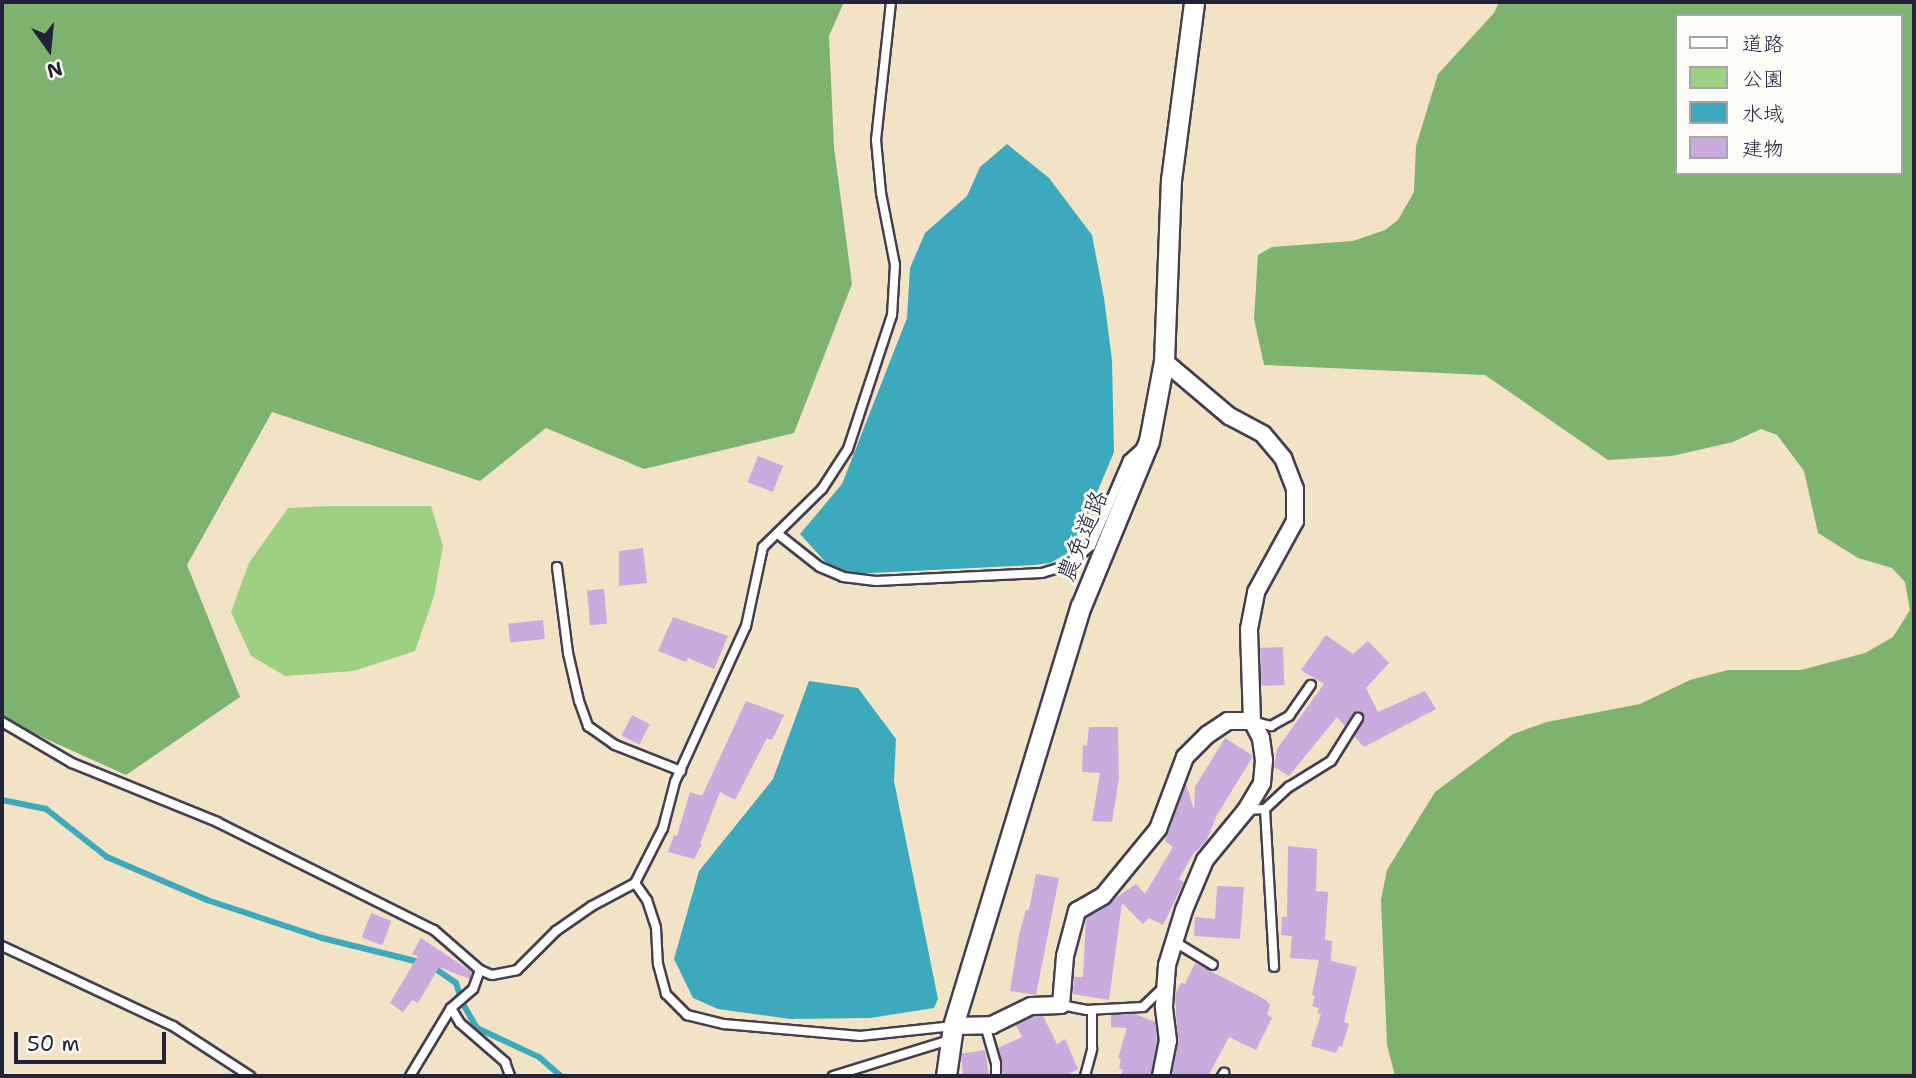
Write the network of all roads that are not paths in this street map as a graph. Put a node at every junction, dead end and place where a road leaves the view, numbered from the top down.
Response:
1 (891, 2) edge
2 (1194, 2) edge
3 (1164, 361) junction
4 (1149, 441) junction
5 (778, 534) junction
6 (557, 567) dead end
7 (1311, 685) dead end
8 (1357, 718) dead end
9 (1252, 721) junction
10 (2, 722) edge
11 (681, 771) junction
12 (1265, 809) junction
13 (1246, 810) junction
14 (635, 883) junction
15 (1175, 942) junction
16 (2, 946) edge
17 (1213, 965) dead end
18 (1273, 967) dead end
19 (480, 970) junction
20 (1166, 985) junction
21 (1060, 1004) junction
22 (451, 1008) junction
23 (1092, 1010) junction
24 (985, 1025) junction
25 (951, 1033) junction
26 (250, 1076) edge
27 (410, 1076) edge
28 (510, 1076) edge
29 (833, 1076) edge
30 (946, 1076) edge
31 (996, 1076) edge
32 (1085, 1076) edge
33 (1161, 1076) edge

1 - 5 lane
2 - 3 street, 農免道路
3 - 4 street, 農免道路
3 - 9 street
4 - 5 lane
4 - 25 street, 農免道路
5 - 11 lane
6 - 11 lane
7 - 9 lane
8 - 12 lane
9 - 13 street
9 - 21 street
10 - 19 lane
11 - 14 lane
12 - 13 lane
12 - 18 lane
13 - 15 street
14 - 19 lane
14 - 25 lane
15 - 17 lane
15 - 20 street
16 - 26 lane
19 - 22 lane
20 - 23 lane
20 - 33 street
21 - 23 lane
21 - 24 street
22 - 27 lane
22 - 28 lane
23 - 32 lane
24 - 25 street
24 - 31 lane
25 - 29 lane
25 - 30 street, 農免道路

